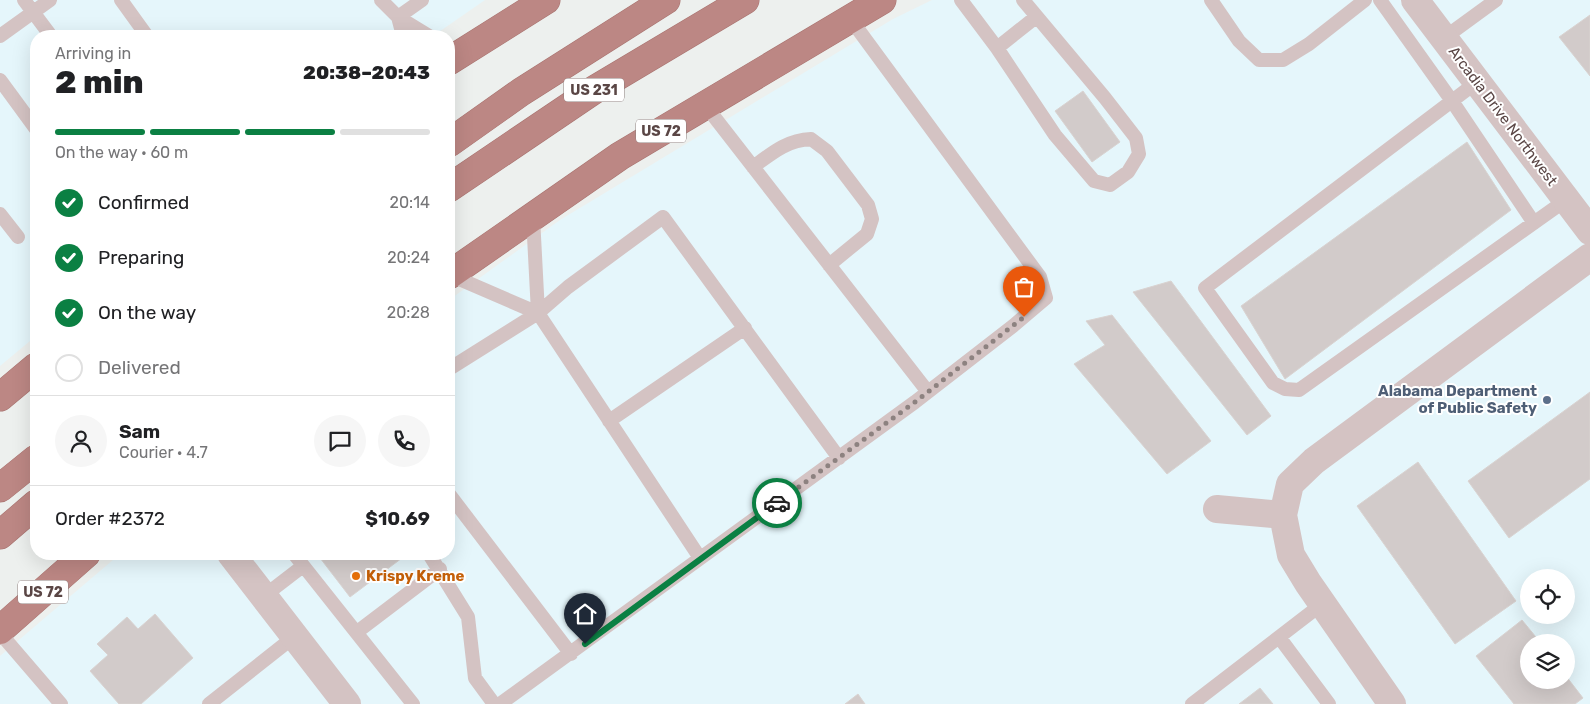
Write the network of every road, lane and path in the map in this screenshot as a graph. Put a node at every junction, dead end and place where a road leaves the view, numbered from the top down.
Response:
1 (24, 0) edge
2 (50, 0) edge
3 (120, 0) edge
4 (381, 0) edge
5 (422, 0) edge
6 (546, 0) edge
7 (666, 0) edge
8 (745, 0) edge
9 (882, 0) edge
10 (961, 0) edge
11 (1023, 0) edge
12 (1211, 0) edge
13 (1365, 0) edge
14 (1380, 0) edge
15 (1415, 0) edge
16 (1496, 0) edge
17 (33, 12) junction
18 (398, 17) junction
19 (850, 17) junction
20 (1036, 17) junction
21 (46, 30) edge
22 (142, 30) edge
23 (401, 30) edge
24 (419, 30) edge
25 (0, 36) edge
26 (1444, 38) junction
27 (996, 48) junction
28 (455, 53) edge
29 (0, 80) edge
30 (1477, 82) junction
31 (1452, 101) junction
32 (705, 105) junction
33 (30, 121) edge
34 (455, 139) edge
35 (753, 167) junction
36 (455, 184) edge
37 (1566, 200) junction
38 (0, 214) edge
39 (533, 217) junction
40 (1534, 223) junction
41 (1590, 231) edge
42 (18, 237) dead end
43 (1590, 257) edge
44 (829, 265) junction
45 (455, 271) edge
46 (455, 278) edge
47 (538, 313) junction
48 (744, 328) junction
49 (455, 366) edge
50 (30, 372) edge
51 (928, 392) junction
52 (0, 397) edge
53 (609, 420) junction
54 (839, 458) junction
55 (30, 463) edge
56 (0, 488) edge
57 (455, 502) edge
58 (30, 509) edge
59 (1217, 509) dead end
60 (1283, 515) junction
61 (0, 536) edge
62 (700, 558) junction
63 (79, 560) edge
64 (236, 560) edge
65 (298, 560) edge
66 (424, 560) edge
67 (432, 560) edge
68 (303, 566) junction
69 (437, 572) junction
70 (264, 596) junction
71 (1322, 604) junction
72 (0, 632) edge
73 (356, 632) junction
74 (295, 636) junction
75 (1279, 637) junction
76 (571, 654) junction
77 (61, 704) edge
78 (210, 704) edge
79 (347, 704) edge
80 (414, 704) edge
81 (494, 704) edge
82 (500, 704) edge
83 (1192, 704) edge
84 (1329, 704) edge
85 (1392, 704) edge

1 - 17 lane
2 - 17 lane
3 - 22 lane
4 - 18 lane
5 - 18 lane
6 - 28 highway
7 - 34 highway, US 231
8 - 36 highway, US 231
9 - 19 highway, US 72
10 - 27 lane
11 - 20 lane
12 - 13 lane
14 - 31 lane
15 - 26 street, Arcadia Drive Northwest
16 - 26 lane
17 - 21 lane
17 - 25 lane
18 - 23 lane
18 - 24 lane
19 - 32 highway, US 72
19 - 51 lane
20 - 27 lane
20 - 27 lane
26 - 30 street, Arcadia Drive Northwest
29 - 33 lane
30 - 31 lane
30 - 37 street, Arcadia Drive Northwest
31 - 40 lane
31 - 40 lane
32 - 35 lane
32 - 39 highway, US 72
35 - 44 lane
35 - 44 lane
37 - 40 lane
37 - 41 street, Arcadia Drive Northwest
38 - 42 lane
39 - 45 highway, US 72
39 - 47 lane
43 - 60 street
44 - 51 lane
46 - 47 lane
47 - 48 lane
47 - 49 lane
47 - 53 lane
48 - 53 lane
48 - 54 lane
50 - 52 highway
51 - 54 lane
53 - 62 lane
54 - 62 lane
55 - 56 highway
57 - 76 lane
58 - 61 highway
59 - 60 street
60 - 71 street
62 - 76 lane
63 - 72 highway, US 72
64 - 70 street
65 - 68 lane
66 - 69 lane
67 - 69 lane
68 - 70 lane
68 - 73 lane
69 - 73 lane
69 - 81 lane
70 - 74 street
71 - 75 lane
71 - 85 street
72 - 77 lane
73 - 80 lane
74 - 78 lane
74 - 79 street
75 - 83 lane
75 - 84 lane
76 - 82 lane

